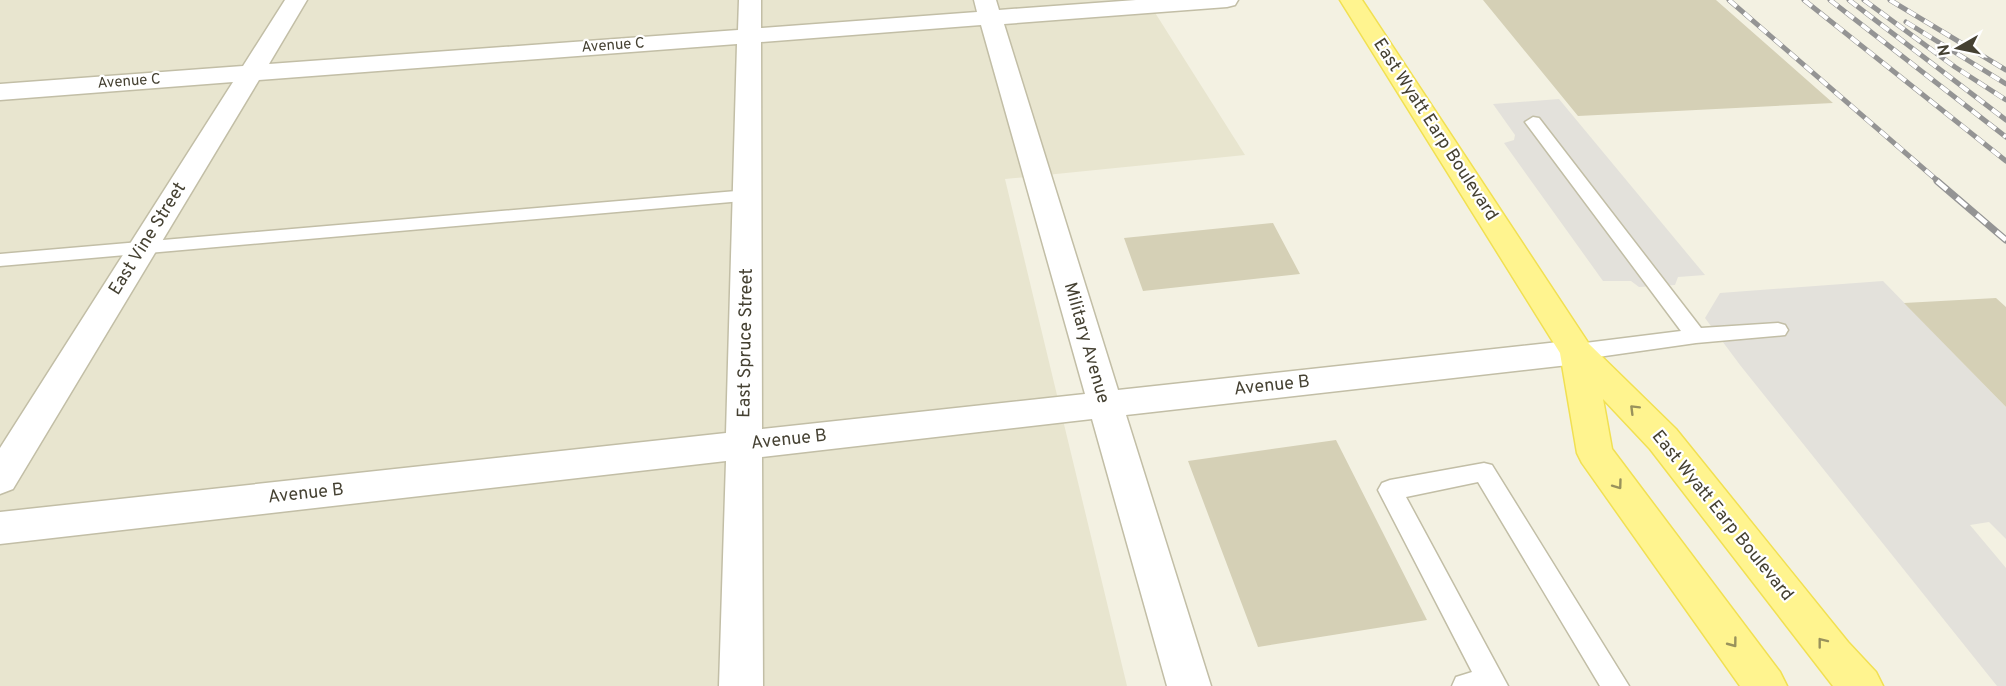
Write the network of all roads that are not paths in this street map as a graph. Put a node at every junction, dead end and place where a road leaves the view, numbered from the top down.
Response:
1 (296, 0) edge
2 (750, 0) edge
3 (1227, 0) edge
4 (1351, 0) edge
5 (988, 9) edge
6 (750, 36) junction
7 (250, 73) junction
8 (0, 92) edge
9 (1533, 122) dead end
10 (748, 196) junction
11 (143, 247) junction
12 (0, 260) edge
13 (1778, 330) dead end
14 (1696, 336) junction
15 (1577, 352) junction
16 (1104, 404) junction
17 (744, 445) junction
18 (0, 478) edge
19 (0, 528) edge
20 (1484, 684) edge
21 (741, 686) edge
22 (1189, 686) edge
23 (1615, 686) edge
24 (1765, 686) edge
25 (1861, 686) edge

1 - 7 street, East Vine Street
2 - 6 street, East Spruce Street
3 - 5 street, Avenue C
4 - 15 main road, East Wyatt Earp Boulevard
5 - 6 street, Avenue C
5 - 16 street, Military Avenue
6 - 7 street, Avenue C
6 - 10 street, East Spruce Street
7 - 8 street, Avenue C
7 - 11 street, East Vine Street
9 - 14 lane
10 - 11 lane
10 - 17 street, East Spruce Street
11 - 12 lane
11 - 18 street, East Vine Street
13 - 14 lane
14 - 15 lane
15 - 16 street, Avenue B
15 -> 24 main road, East Wyatt Earp Boulevard
25 -> 15 main road, East Wyatt Earp Boulevard
16 - 17 street, Avenue B
16 - 22 street, Military Avenue
17 - 19 street, Avenue B
17 - 21 street, East Spruce Street
20 - 23 lane

